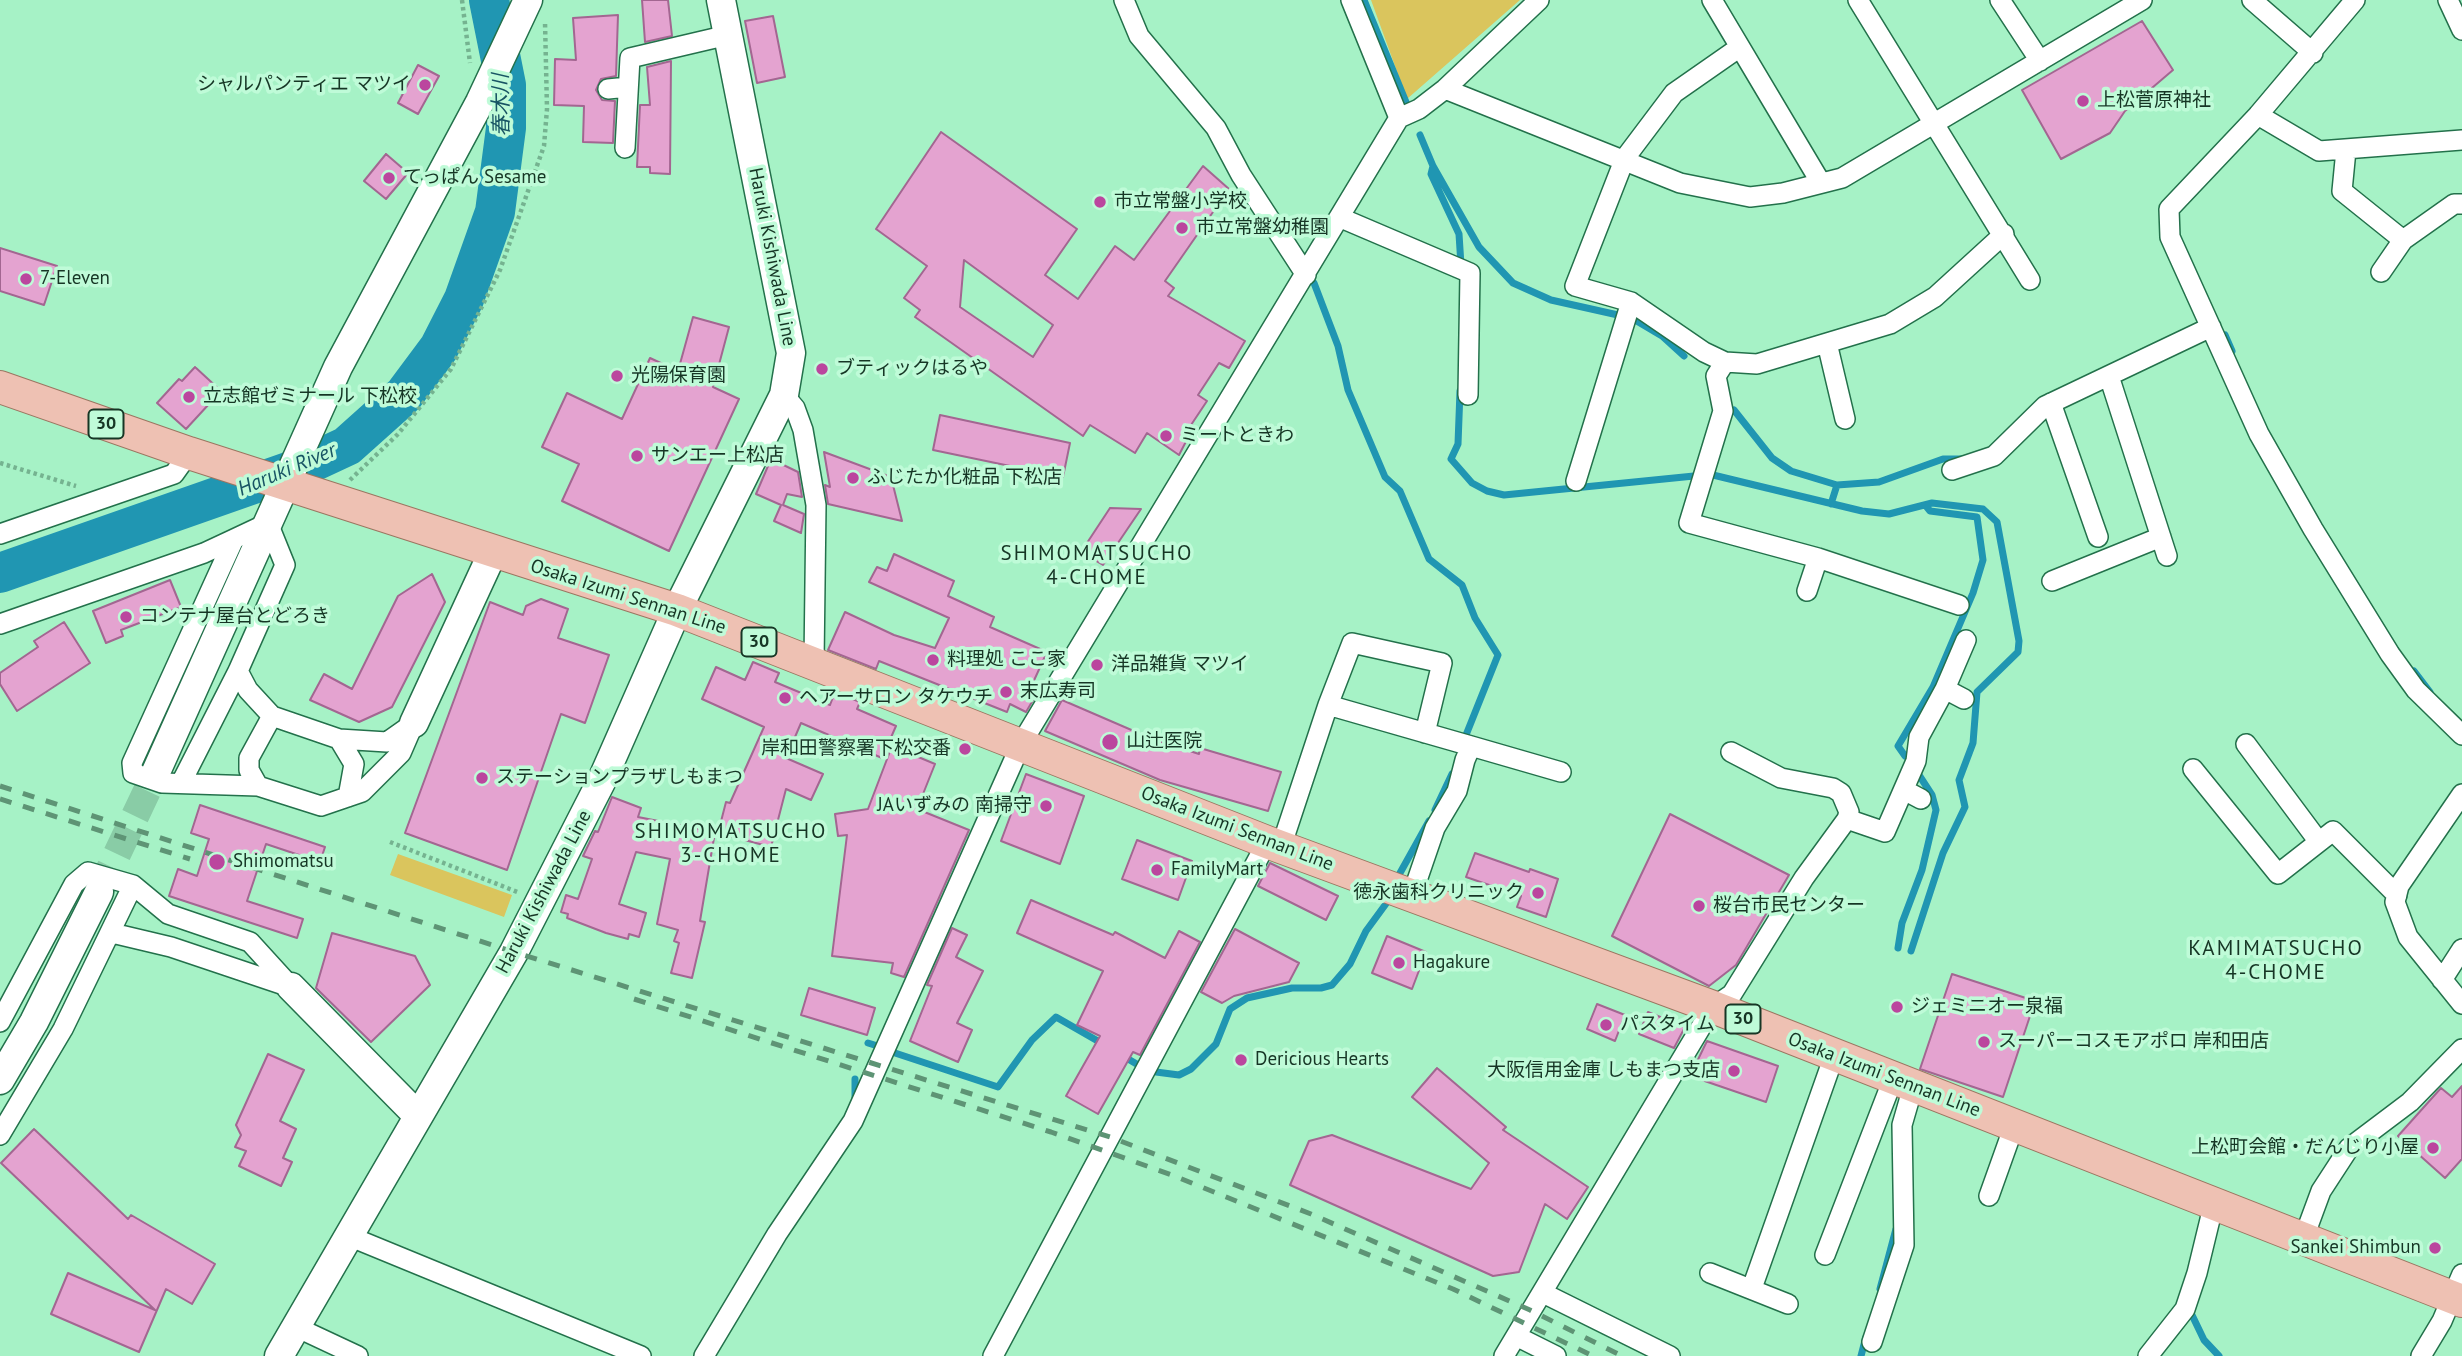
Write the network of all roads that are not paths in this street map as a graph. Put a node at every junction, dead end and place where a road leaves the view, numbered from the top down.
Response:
1 (722, 0) edge
2 (1124, 0) edge
3 (1351, 0) edge
4 (1539, 0) edge
5 (1712, 0) edge
6 (1858, 0) edge
7 (2000, 0) edge
8 (2142, 0) edge
9 (2252, 0) edge
10 (2355, 0) edge
11 (2448, 0) edge
12 (536, 5) edge
13 (2462, 30) edge
14 (728, 35) junction
15 (1740, 47) junction
16 (2313, 53) junction
17 (2040, 61) junction
18 (628, 87) junction
19 (608, 89) dead end
20 (1445, 89) junction
21 (2258, 115) junction
22 (1399, 118) junction
23 (1936, 124) junction
24 (2462, 140) edge
25 (625, 148) dead end
26 (2346, 150) junction
27 (1625, 158) junction
28 (1821, 183) junction
29 (2462, 204) edge
30 (1341, 218) junction
31 (2004, 234) junction
32 (2403, 240) junction
33 (2381, 272) dead end
34 (1306, 275) junction
35 (2030, 280) dead end
36 (1631, 302) junction
37 (2211, 327) junction
38 (1827, 343) junction
39 (1725, 362) junction
40 (2109, 376) junction
41 (0, 387) edge
42 (784, 395) junction
43 (1468, 395) dead end
44 (2051, 403) junction
45 (1845, 419) dead end
46 (200, 456) junction
47 (1952, 470) dead end
48 (1576, 481) dead end
49 (284, 483) junction
50 (270, 518) junction
51 (0, 534) edge
52 (2098, 537) dead end
53 (234, 539) junction
54 (493, 552) junction
55 (1818, 558) junction
56 (2052, 581) dead end
57 (1807, 591) dead end
58 (1959, 605) dead end
59 (677, 610) junction
60 (0, 624) edge
61 (1966, 640) dead end
62 (814, 662) junction
63 (238, 671) junction
64 (1945, 689) junction
65 (1964, 699) dead end
66 (1328, 705) junction
67 (272, 716) junction
68 (414, 723) junction
69 (1425, 733) junction
70 (2462, 735) edge
71 (339, 739) junction
72 (1021, 744) junction
73 (2246, 744) dead end
74 (1471, 747) junction
75 (1731, 751) dead end
76 (2193, 769) dead end
77 (1561, 772) dead end
78 (169, 778) junction
79 (258, 786) junction
80 (2462, 794) edge
81 (348, 797) junction
82 (1847, 819) junction
83 (2319, 842) junction
84 (1274, 844) junction
85 (133, 885) junction
86 (99, 891) tunnel mouth
87 (1412, 895) junction
88 (2397, 895) junction
89 (182, 919) junction
90 (112, 933) junction
91 (250, 942) junction
92 (171, 947) junction
93 (2462, 949) edge
94 (240, 970) junction
95 (2442, 980) junction
96 (291, 987) junction
97 (2462, 1004) edge
98 (1713, 1007) junction
99 (0, 1022) edge
100 (2462, 1049) edge
101 (1834, 1056) junction
102 (0, 1080) edge
103 (1903, 1083) junction
104 (418, 1116) junction
105 (2014, 1126) junction
106 (0, 1135) edge
107 (1989, 1196) dead end
108 (2214, 1203) junction
109 (351, 1237) junction
110 (2304, 1237) junction
111 (1825, 1255) dead end
112 (1710, 1273) dead end
113 (1752, 1288) junction
114 (2459, 1291) edge
115 (1542, 1293) junction
116 (1788, 1304) dead end
117 (296, 1327) junction
118 (1516, 1336) junction
119 (1872, 1342) dead end
120 (279, 1356) edge
121 (358, 1356) edge
122 (641, 1356) edge
123 (704, 1356) edge
124 (992, 1356) edge
125 (1504, 1356) edge
126 (1556, 1356) edge
127 (1670, 1356) edge
128 (2148, 1356) edge
129 (2421, 1356) edge

1 - 14 main road, Haruki Kishiwada Line
2 - 34 street
3 - 22 street
4 - 20 street
5 - 15 street
6 - 23 street
7 - 17 street
8 - 17 street
9 - 16 street
10 - 16 street
11 - 13 street
12 - 49 main road
14 - 18 street
14 - 42 main road, Haruki Kishiwada Line
15 - 27 street
15 - 28 street
16 - 21 street
17 - 23 street
18 - 19 street
18 - 25 street
20 - 22 street
20 - 27 street
21 - 26 street
21 - 37 street
22 - 30 street
23 - 28 street
23 - 31 street
24 - 26 street
26 - 32 street
27 - 28 street
27 - 36 street
29 - 32 street
30 - 34 street
30 - 43 street
31 - 35 street
31 - 38 street
32 - 33 street
34 - 72 street
36 - 39 street
36 - 48 street
37 - 40 street
37 - 70 street
38 - 39 street
38 - 45 street
39 - 55 street
40 - 44 street
40 - 56 street
41 - 46 main road, Osaka Izumi Sennan Line / 30
42 - 59 main road, Haruki Kishiwada Line
42 - 62 street
44 - 47 street
44 - 52 street
46 - 49 main road, Osaka Izumi Sennan Line / 30
46 - 51 street
49 - 50 main road
49 - 54 main road, Osaka Izumi Sennan Line / 30
50 - 53 street
50 - 63 street
50 - 78 main road
53 - 60 street
53 - 78 street
54 - 59 main road, Osaka Izumi Sennan Line / 30
54 - 68 main road
55 - 57 street
55 - 58 street
59 - 62 main road, Osaka Izumi Sennan Line / 30
59 - 104 main road, Haruki Kishiwada Line
61 - 64 street
62 - 72 main road, Osaka Izumi Sennan Line / 30
63 - 67 street
63 - 78 street
64 - 65 street
64 - 82 street
66 - 69 street
66 - 69 street
66 - 84 street
67 - 71 street
67 - 79 street
68 - 71 street
68 - 81 street
69 - 74 street
71 - 81 street
72 - 84 main road, Osaka Izumi Sennan Line / 30
72 - 123 street
73 - 83 street
74 - 77 street
74 - 87 street
75 - 82 street
76 - 83 street
78 - 79 street
79 - 81 street
80 - 88 street
82 - 98 street
83 - 88 street
84 - 87 main road, Osaka Izumi Sennan Line / 30
84 - 124 street
85 - 89 street
85 - 90 street
85 - 99 street
86 - 102 main road
87 - 98 main road, Osaka Izumi Sennan Line / 30
88 - 95 street
89 - 91 street
89 - 92 street
90 - 92 street
90 - 106 street
91 - 94 street
91 - 96 street
92 - 94 street
93 - 95 street
94 - 96 street
95 - 97 street
96 - 104 main road
98 - 101 main road, Osaka Izumi Sennan Line / 30
98 - 115 street
100 - 110 street
101 - 103 main road, Osaka Izumi Sennan Line / 30
101 - 113 street
103 - 105 main road, Osaka Izumi Sennan Line / 30
103 - 111 street
103 - 119 street
104 - 109 main road, Haruki Kishiwada Line
105 - 107 street
105 - 108 main road, Osaka Izumi Sennan Line / 30
108 - 110 main road, Osaka Izumi Sennan Line / 30
108 - 128 street
109 - 117 main road, Haruki Kishiwada Line
109 - 122 street
110 - 114 main road, Osaka Izumi Sennan Line / 30
112 - 113 street
113 - 116 street
114 - 129 street
115 - 118 street
115 - 127 street
117 - 120 main road, Haruki Kishiwada Line
117 - 121 street
118 - 125 street
118 - 126 street

